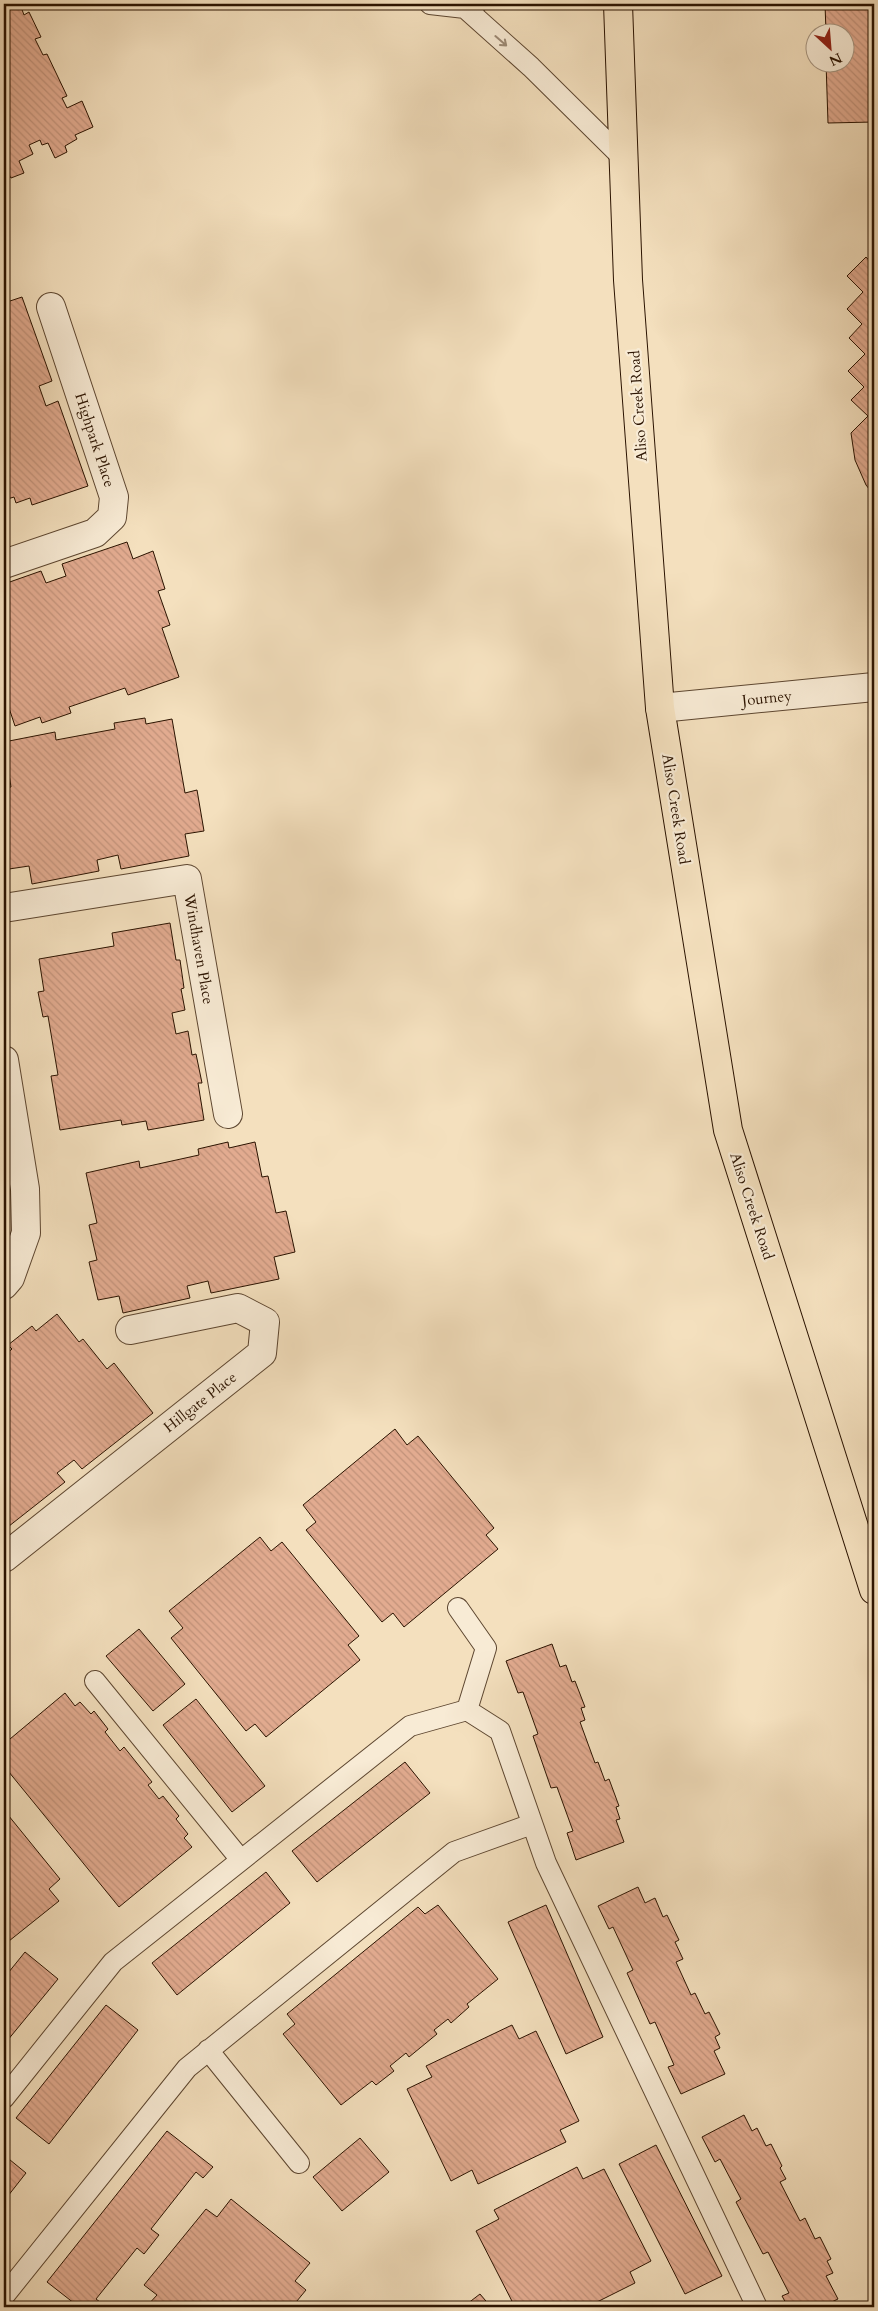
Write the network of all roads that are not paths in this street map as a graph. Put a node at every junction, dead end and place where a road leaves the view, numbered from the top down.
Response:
1 (430, 4) edge
2 (618, 4) edge
3 (471, 6) edge
4 (624, 159) junction
5 (51, 307) dead end
6 (4, 564) edge
7 (874, 687) edge
8 (660, 708) junction
9 (4, 908) edge
10 (4, 1060) edge
11 (228, 1114) dead end
12 (4, 1285) edge
13 (130, 1330) dead end
14 (4, 1558) edge
15 (874, 1590) edge
16 (458, 1608) dead end
17 (95, 1681) dead end
18 (467, 1710) junction
19 (532, 1824) junction
20 (241, 1860) junction
21 (208, 2050) junction
22 (4, 2098) edge
23 (299, 2162) dead end
24 (4, 2296) edge
25 (757, 2307) edge

1 - 3 lane
2 - 4 main road, Aliso Creek Road
3 -> 4 lane
4 - 8 main road, Aliso Creek Road
5 - 6 street, Highpark Place
7 - 8 street, Journey
8 - 15 main road, Aliso Creek Road
9 - 11 street, Windhaven Place
10 - 12 street
13 - 14 street, Hillgate Place
16 - 18 lane
17 - 20 lane
18 - 19 lane
18 - 20 lane
19 - 21 lane
19 - 25 lane
20 - 22 lane
21 - 23 lane
21 - 24 lane

